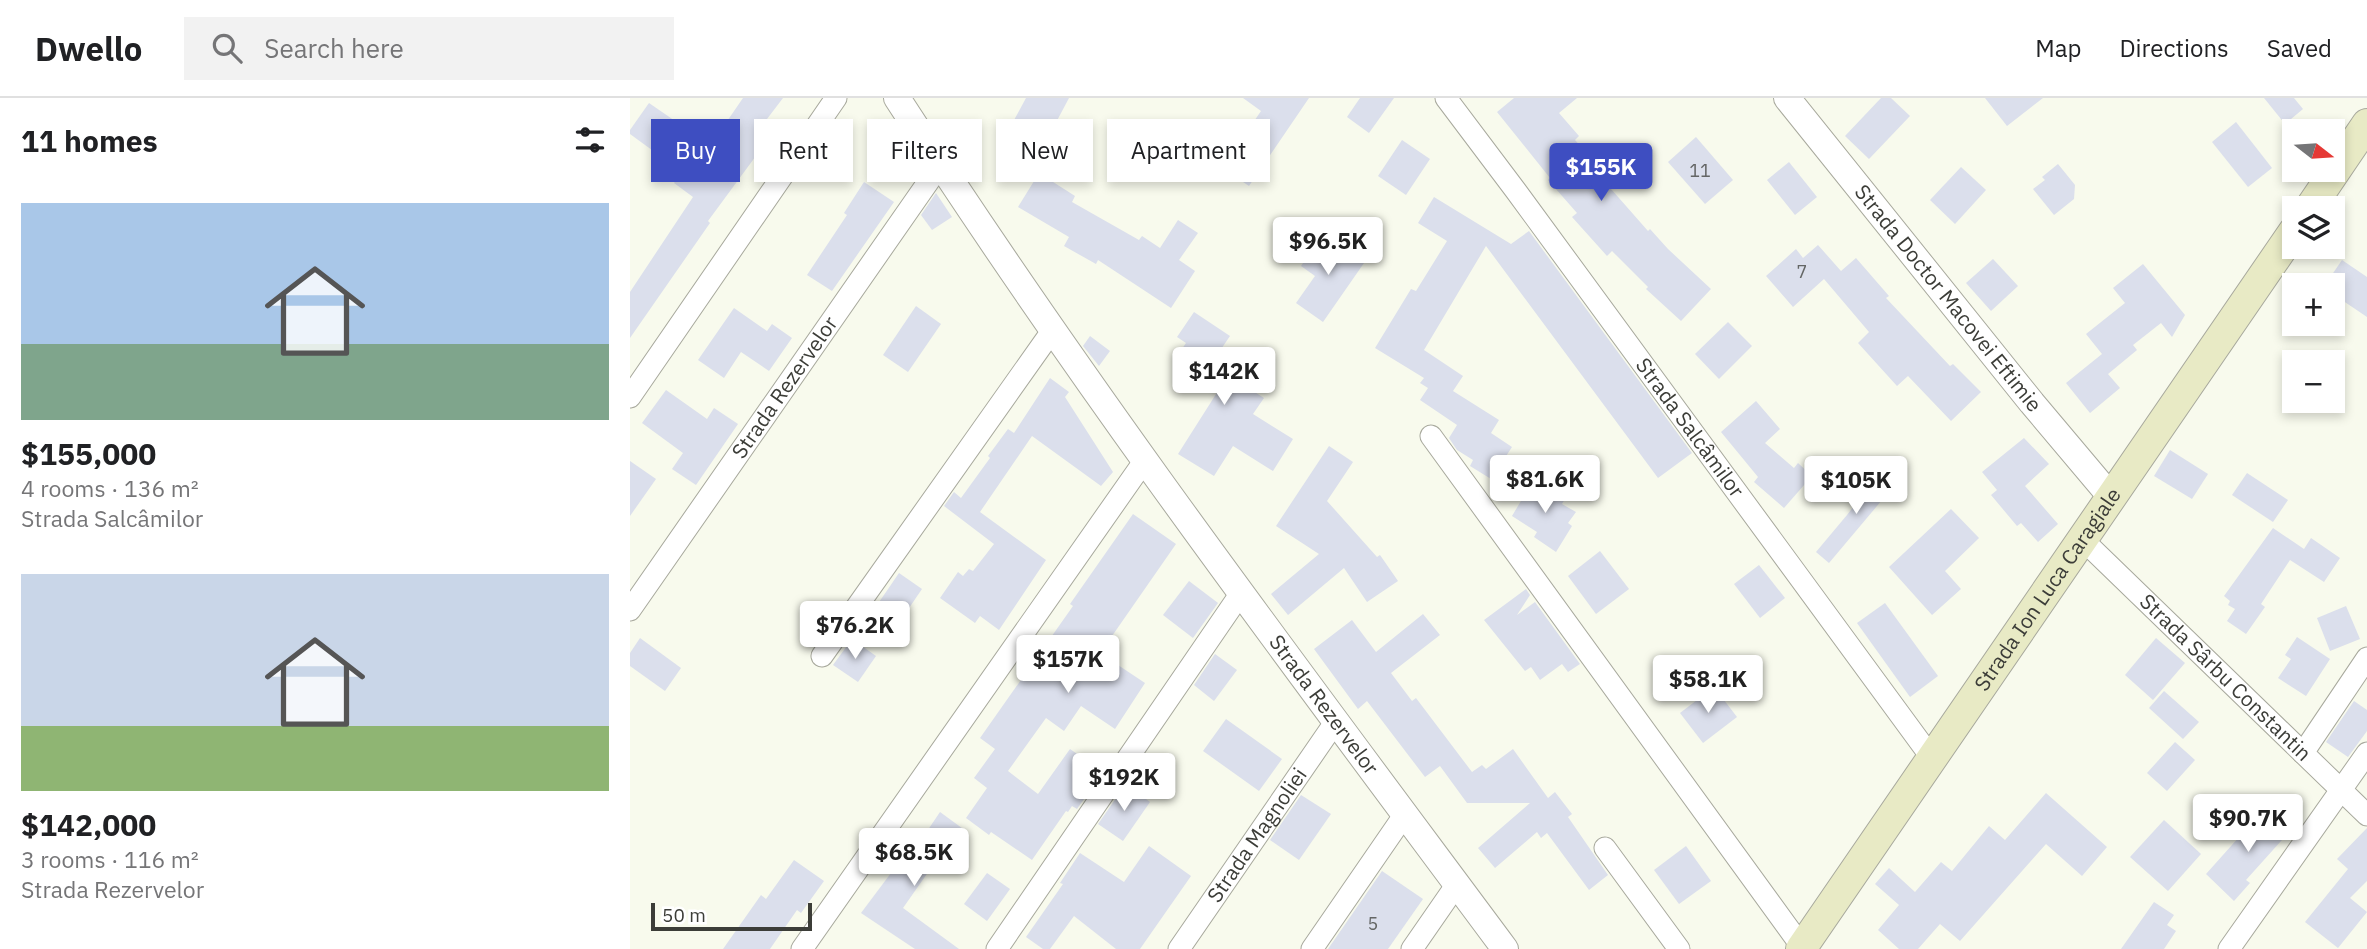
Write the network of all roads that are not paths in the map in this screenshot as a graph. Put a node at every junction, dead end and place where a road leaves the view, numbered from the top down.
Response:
1 (836, 98) edge
2 (897, 98) edge
3 (1446, 98) edge
4 (1787, 98) edge
5 (910, 119) edge
6 (2367, 124) edge
7 (928, 182) edge
8 (951, 182) edge
9 (2318, 196) edge
10 (2282, 249) edge
11 (1052, 331) junction
12 (630, 397) edge
13 (1431, 436) dead end
14 (1145, 460) junction
15 (2112, 498) junction
16 (2083, 540) junction
17 (1241, 593) junction
18 (630, 610) edge
19 (822, 656) dead end
20 (2367, 658) edge
21 (1336, 721) junction
22 (2303, 753) junction
23 (2367, 753) edge
24 (1931, 757) junction
25 (2342, 790) junction
26 (1405, 814) junction
27 (2367, 815) edge
28 (1605, 848) dead end
29 (1457, 884) junction
30 (1801, 948) edge
31 (802, 949) edge
32 (997, 949) edge
33 (1179, 949) edge
34 (1312, 949) edge
35 (1412, 949) edge
36 (1505, 949) edge
37 (1679, 949) edge
38 (2229, 949) edge

1 - 12 street
2 - 5 street, Strada Rezervelor
3 - 24 street, Strada Salcâmilor
4 - 15 street, Strada Doctor Macovei Eftimie
6 - 9 main road
7 - 18 street, Strada Rezervelor
8 - 11 street, Strada Rezervelor
10 - 15 main road, Strada Ion Luca Caragiale
11 - 14 street, Strada Rezervelor
11 - 19 street
13 - 30 street
14 - 17 street, Strada Rezervelor
14 - 31 street
15 - 16 main road, Strada Ion Luca Caragiale
16 - 22 street, Strada Sârbu Constantin
16 - 24 main road, Strada Ion Luca Caragiale
17 - 21 street, Strada Rezervelor
17 - 32 street
20 - 22 street
21 - 26 street, Strada Rezervelor
21 - 33 street, Strada Magnoliei
22 - 25 street, Strada Sârbu Constantin
23 - 25 street
24 - 30 main road, Strada Ion Luca Caragiale
25 - 27 street, Strada Sârbu Constantin
25 - 38 street
26 - 29 street, Strada Rezervelor
26 - 34 street
28 - 37 street
29 - 35 street
29 - 36 street, Strada Rezervelor

